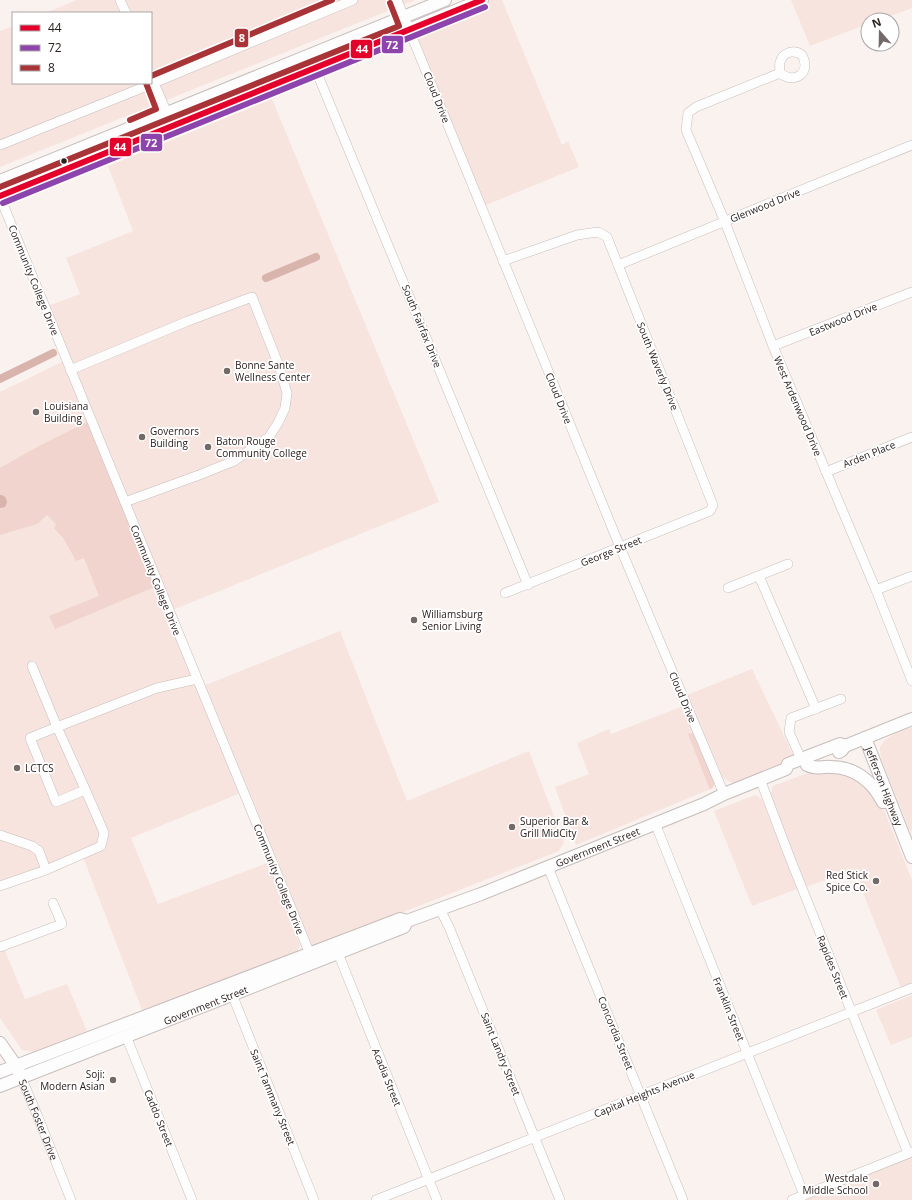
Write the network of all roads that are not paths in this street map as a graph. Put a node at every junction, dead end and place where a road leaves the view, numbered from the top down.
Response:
1 (120, 0) edge
2 (353, 0) edge
3 (397, 0) edge
4 (445, 0) edge
5 (482, 0) edge
6 (126, 12) edge
7 (404, 17) junction
8 (410, 30) junction
9 (315, 68) junction
10 (780, 73) dead end
11 (152, 79) edge
12 (140, 84) edge
13 (217, 93) junction
14 (222, 106) junction
15 (167, 113) junction
16 (0, 145) edge
17 (912, 145) edge
18 (49, 161) junction
19 (55, 174) junction
20 (0, 181) edge
21 (0, 197) edge
22 (725, 222) junction
23 (503, 261) junction
24 (618, 264) junction
25 (912, 292) edge
26 (774, 346) junction
27 (70, 370) junction
28 (912, 437) edge
29 (826, 472) junction
30 (125, 502) junction
31 (713, 505) joint
32 (620, 547) junction
33 (788, 564) dead end
34 (759, 576) junction
35 (912, 576) edge
36 (528, 585) junction
37 (728, 588) dead end
38 (876, 590) junction
39 (505, 593) dead end
40 (32, 666) dead end
41 (197, 679) junction
42 (912, 681) edge
43 (841, 699) dead end
44 (816, 708) junction
45 (912, 719) edge
46 (58, 726) junction
47 (866, 738) junction
48 (804, 762) junction
49 (760, 779) junction
50 (85, 790) junction
51 (724, 794) junction
52 (890, 803) junction
53 (656, 823) junction
54 (0, 835) edge
55 (912, 857) edge
56 (548, 866) junction
57 (46, 870) junction
58 (0, 886) edge
59 (54, 903) dead end
60 (440, 909) junction
61 (407, 921) junction
62 (367, 931) junction
63 (0, 947) edge
64 (338, 953) junction
65 (311, 958) junction
66 (912, 988) edge
67 (232, 994) junction
68 (852, 1012) junction
69 (126, 1036) junction
70 (0, 1043) edge
71 (747, 1053) junction
72 (16, 1066) junction
73 (0, 1072) edge
74 (21, 1077) junction
75 (0, 1086) edge
76 (641, 1095) junction
77 (534, 1137) junction
78 (910, 1152) edge
79 (429, 1179) junction
80 (804, 1195) junction
81 (71, 1200) edge
82 (192, 1200) edge
83 (314, 1200) edge
84 (376, 1200) edge
85 (437, 1200) edge
86 (560, 1200) edge
87 (683, 1200) edge
88 (792, 1200) edge

1 - 6 street
2 - 11 street
3 - 7 street, Cloud Drive
4 - 7 main road
5 - 8 main road
7 - 8 street, Cloud Drive
7 - 13 main road
8 - 9 main road
8 - 23 street, Cloud Drive
9 - 14 main road
9 - 36 street, South Fairfax Drive
10 - 22 street, West Ardenwood Drive
11 - 15 street
12 - 16 street
13 - 14 main road
13 - 15 main road
14 - 19 main road
15 - 18 main road
17 - 22 street, Glenwood Drive
18 - 19 main road
18 - 20 main road
19 - 21 main road
21 - 27 street, Community College Drive
22 - 24 street, Glenwood Drive
22 - 26 street, West Ardenwood Drive
23 - 24 street, South Waverly Drive
23 - 32 street, Cloud Drive
24 - 31 street, South Waverly Drive
25 - 26 street, Eastwood Drive
26 - 29 street, West Ardenwood Drive
27 - 30 street, Community College Drive
27 - 30 street
28 - 29 street, Arden Place
29 - 38 street, West Ardenwood Drive
30 - 41 street, Community College Drive
31 - 32 street, George Street
32 - 36 street, George Street
32 - 51 street, Cloud Drive
33 - 34 street
34 - 37 street
34 - 44 street
35 - 38 street
36 - 39 street, George Street
38 - 42 street, West Ardenwood Drive
40 - 46 street
41 - 46 street
41 - 65 street, Community College Drive
43 - 44 street
44 - 48 street
45 - 47 main road, Government Street
46 - 50 street
46 - 50 street
47 - 48 main road, Government Street
47 - 52 main road, Jefferson Highway
48 - 49 main road, Government Street
48 - 52 main road
49 - 51 main road, Government Street
49 - 68 street, Rapides Street
50 - 57 street
51 - 53 main road, Government Street
52 - 55 main road, Jefferson Highway
53 - 56 main road, Government Street
53 - 71 street, Franklin Street
54 - 57 street
56 - 60 main road, Government Street
56 - 76 street, Concordia Street
57 - 58 street
59 - 63 street
60 - 61 main road, Government Street
60 - 77 street, Saint Landry Street
61 - 62 main road, Government Street
61 - 64 main road, Government Street
62 - 64 main road
62 - 65 main road, Government Street
64 - 65 main road, Government Street
64 - 79 street, Acadia Street
65 - 67 main road, Government Street
65 - 72 main road, Government Street
66 - 68 street, Capital Heights Avenue
67 - 69 main road, Government Street
67 - 83 street, Saint Tammany Street
68 - 71 street, Capital Heights Avenue
68 - 78 street, Rapides Street
69 - 74 main road, Government Street
69 - 82 street, Caddo Street
70 - 72 main road, South Foster Drive
71 - 76 street, Capital Heights Avenue
71 - 80 street, Franklin Street
72 - 73 main road, Government Street
72 - 74 main road, South Foster Drive
74 - 75 main road, Government Street
74 - 81 street, South Foster Drive
76 - 77 street, Capital Heights Avenue
76 - 87 street, Concordia Street
77 - 79 street, Capital Heights Avenue
77 - 86 street, Saint Landry Street
78 - 80 street
79 - 84 street, Capital Heights Avenue
79 - 85 street, Acadia Street
80 - 88 street

